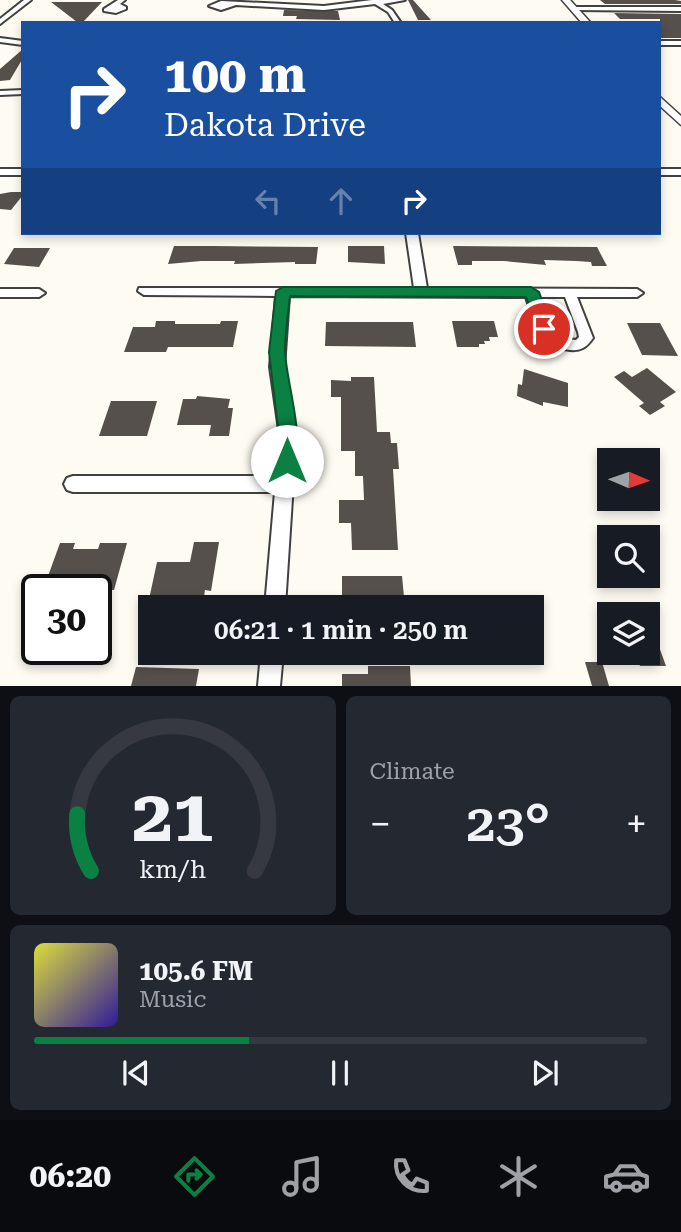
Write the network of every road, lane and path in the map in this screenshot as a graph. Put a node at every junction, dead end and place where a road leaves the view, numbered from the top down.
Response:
1 (28, 0) edge
2 (402, 0) edge
3 (566, 0) edge
4 (376, 2) edge
5 (233, 5) dead end
6 (574, 9) junction
7 (681, 9) edge
8 (397, 21) edge
9 (585, 21) edge
10 (0, 22) edge
11 (0, 40) edge
12 (11, 42) junction
13 (21, 43) edge
14 (661, 43) edge
15 (681, 43) edge
16 (0, 48) edge
17 (21, 92) edge
18 (0, 93) edge
19 (661, 101) edge
20 (681, 122) edge
21 (0, 172) edge
22 (21, 172) edge
23 (661, 172) edge
24 (681, 172) edge
25 (412, 235) edge
26 (144, 291) dead end
27 (283, 291) junction
28 (421, 292) junction
29 (531, 292) junction
30 (569, 292) junction
31 (0, 293) edge
32 (39, 293) dead end
33 (637, 293) dead end
34 (73, 484) dead end
35 (285, 484) junction
36 (276, 595) edge
37 (271, 665) edge
38 (269, 686) edge

1 - 10 street
2 - 4 street
3 - 6 street
4 - 5 street
4 - 8 street
6 - 7 street
6 - 9 street
11 - 12 street
12 - 13 street
12 - 16 street
14 - 15 street
17 - 18 street
19 - 20 street
21 - 22 street
23 - 24 street
25 - 28 street
26 - 27 street
27 - 28 street
27 - 35 street
28 - 29 street
29 - 30 street
29 - 30 street
30 - 33 street
31 - 32 street
34 - 35 street
35 - 36 street
37 - 38 street

